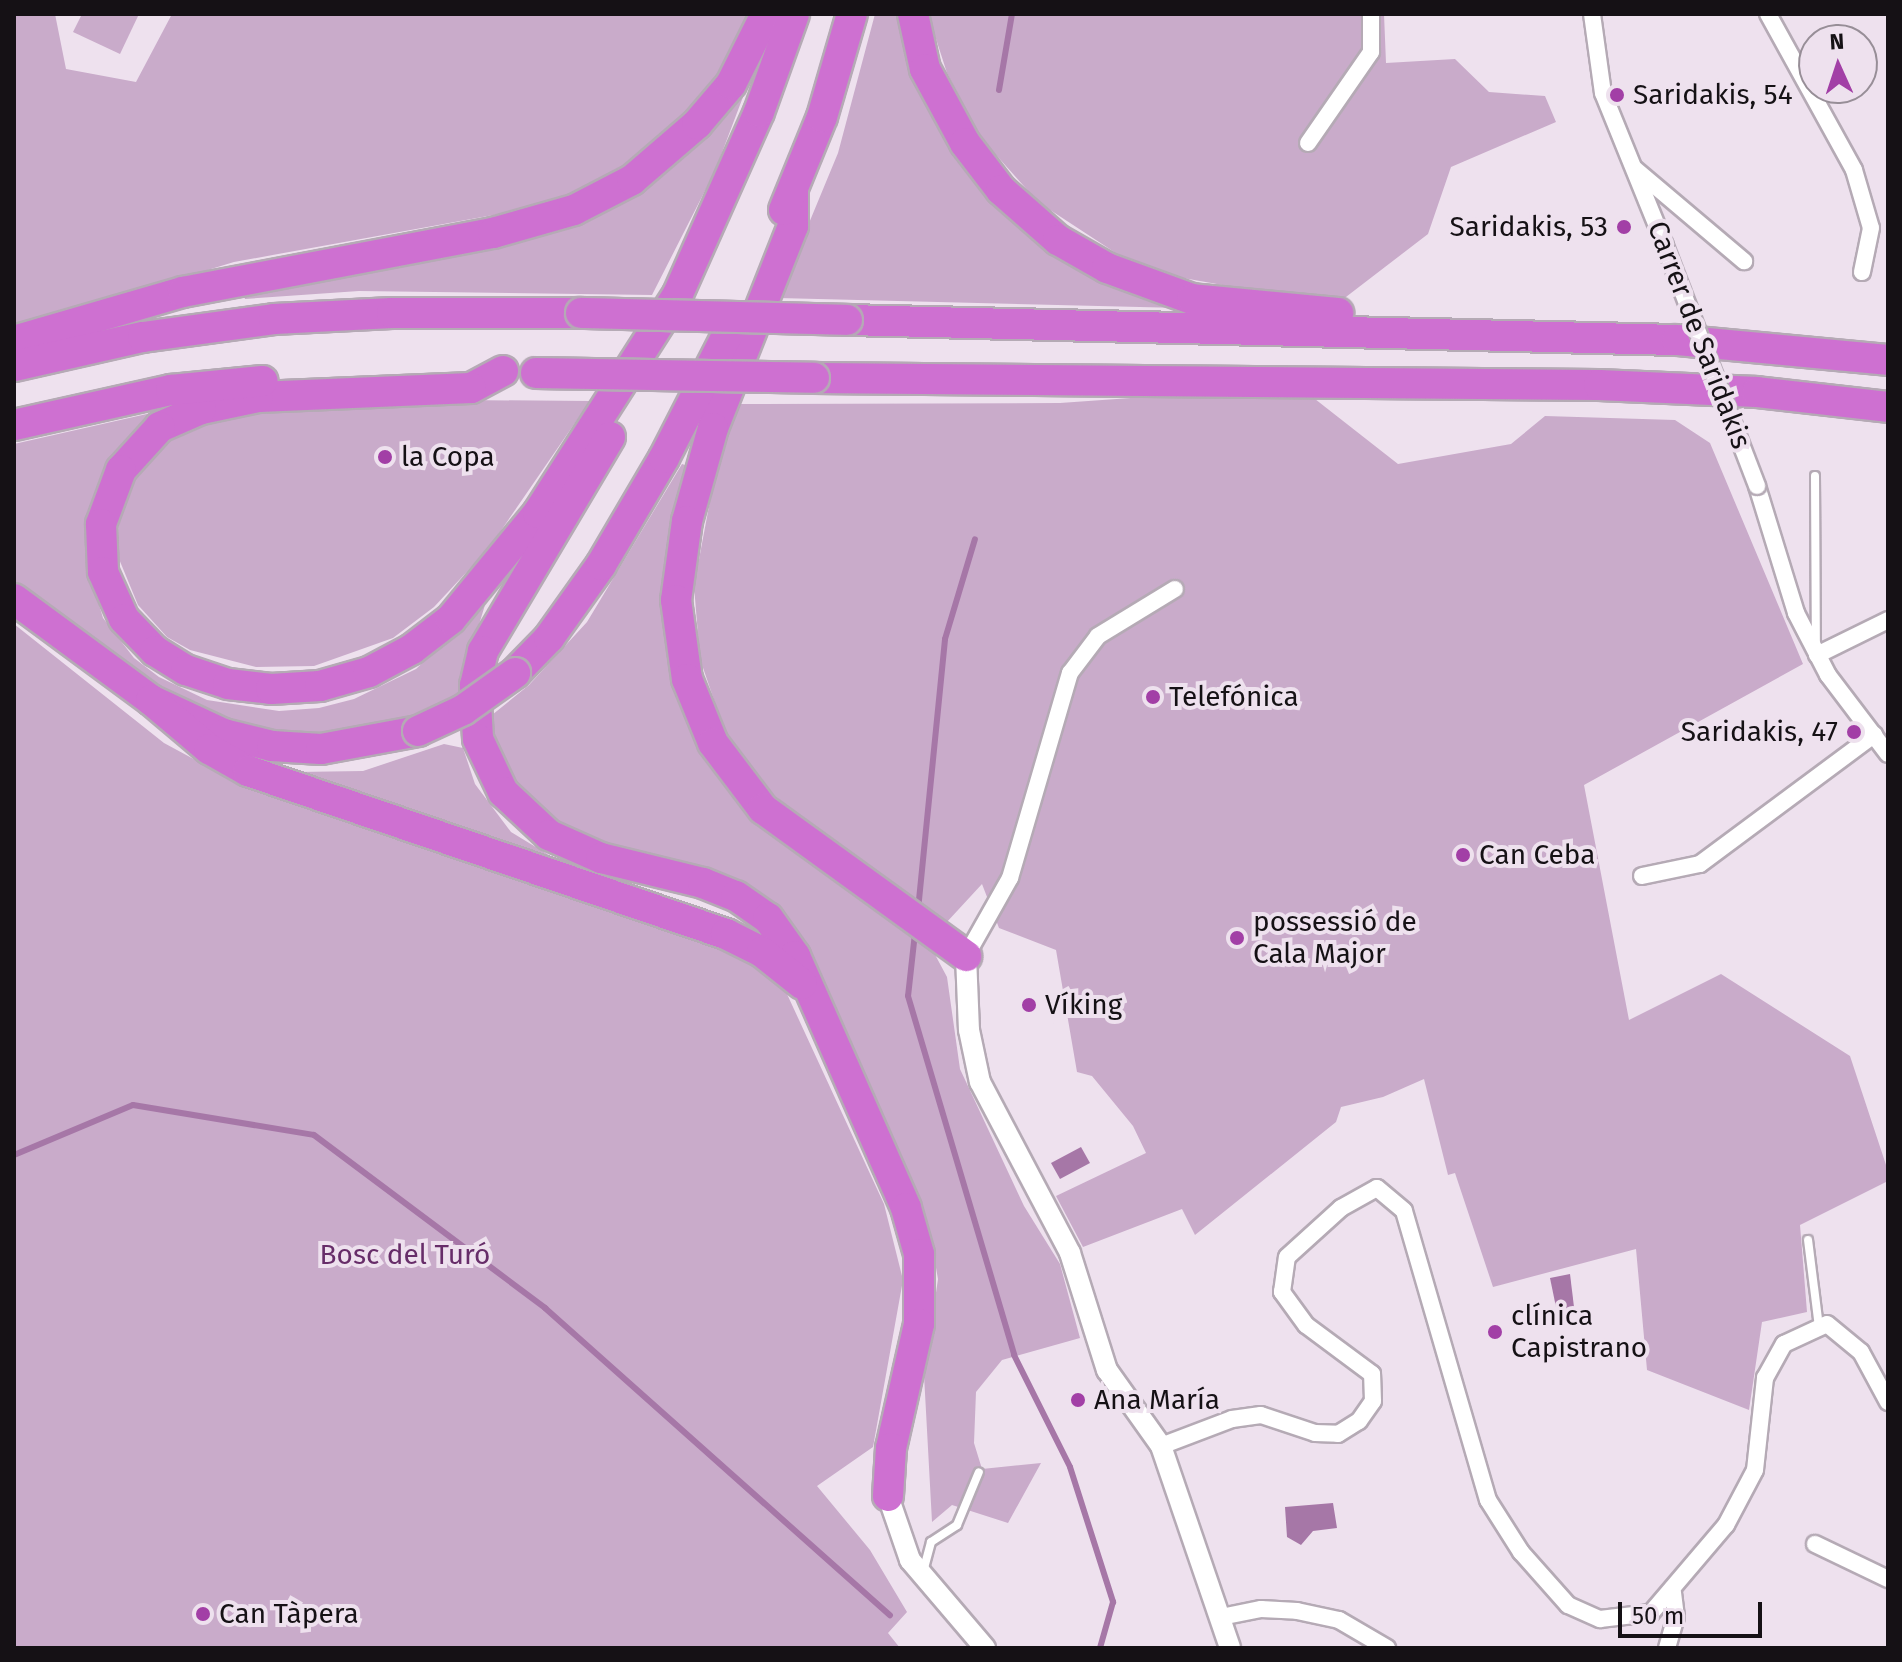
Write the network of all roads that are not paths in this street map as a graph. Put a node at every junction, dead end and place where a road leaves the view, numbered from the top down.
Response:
1 (766, 14) edge
2 (794, 14) edge
3 (852, 14) edge
4 (913, 14) edge
5 (1371, 14) edge
6 (1592, 14) edge
7 (1768, 14) edge
8 (1308, 143) dead end
9 (1634, 168) junction
10 (793, 191) junction
11 (1744, 261) dead end
12 (1862, 272) dead end
13 (678, 294) junction
14 (1404, 333) junction
15 (14, 341) edge
16 (1888, 360) edge
17 (14, 366) edge
18 (503, 371) junction
19 (1888, 407) edge
20 (14, 425) edge
21 (1815, 476) dead end
22 (1175, 589) dead end
23 (14, 599) edge
24 (1888, 620) edge
25 (1817, 655) junction
26 (151, 700) junction
27 (1874, 735) junction
28 (1888, 754) edge
29 (1642, 876) dead end
30 (966, 956) junction
31 (810, 992) junction
32 (1808, 1240) dead end
33 (1819, 1328) junction
34 (1888, 1402) edge
35 (1161, 1446) junction
36 (979, 1472) dead end
37 (888, 1496) joint
38 (1815, 1544) dead end
39 (923, 1573) junction
40 (1888, 1579) edge
41 (1673, 1592) junction
42 (1221, 1617) junction
43 (985, 1648) edge
44 (1230, 1648) edge
45 (1387, 1648) edge
46 (1667, 1648) edge

1 - 15 highway
2 - 13 highway
3 - 10 highway
4 - 14 highway
5 - 8 street
6 - 9 street, Carrer de Saridakis
7 - 12 street
9 - 11 street
9 - 25 street, Carrer de Saridakis, bridge
10 - 26 highway, bridge
10 - 30 highway
13 - 18 highway
13 - 31 highway
14 - 16 highway
14 - 17 highway, bridge
18 - 19 highway, bridge
18 - 20 highway
21 - 25 lane
22 - 30 street
23 - 26 highway
24 - 25 street
25 - 27 street, Carrer de Saridakis
26 - 31 highway
27 - 28 street, Carrer de Saridakis
27 - 29 street
30 - 35 street
31 - 37 highway
32 - 33 lane
33 - 34 street
33 - 41 street
35 - 41 street
35 - 42 street
36 - 39 lane
37 - 39 street
38 - 40 street
39 - 43 street
41 - 46 street
42 - 44 street
42 - 45 street

